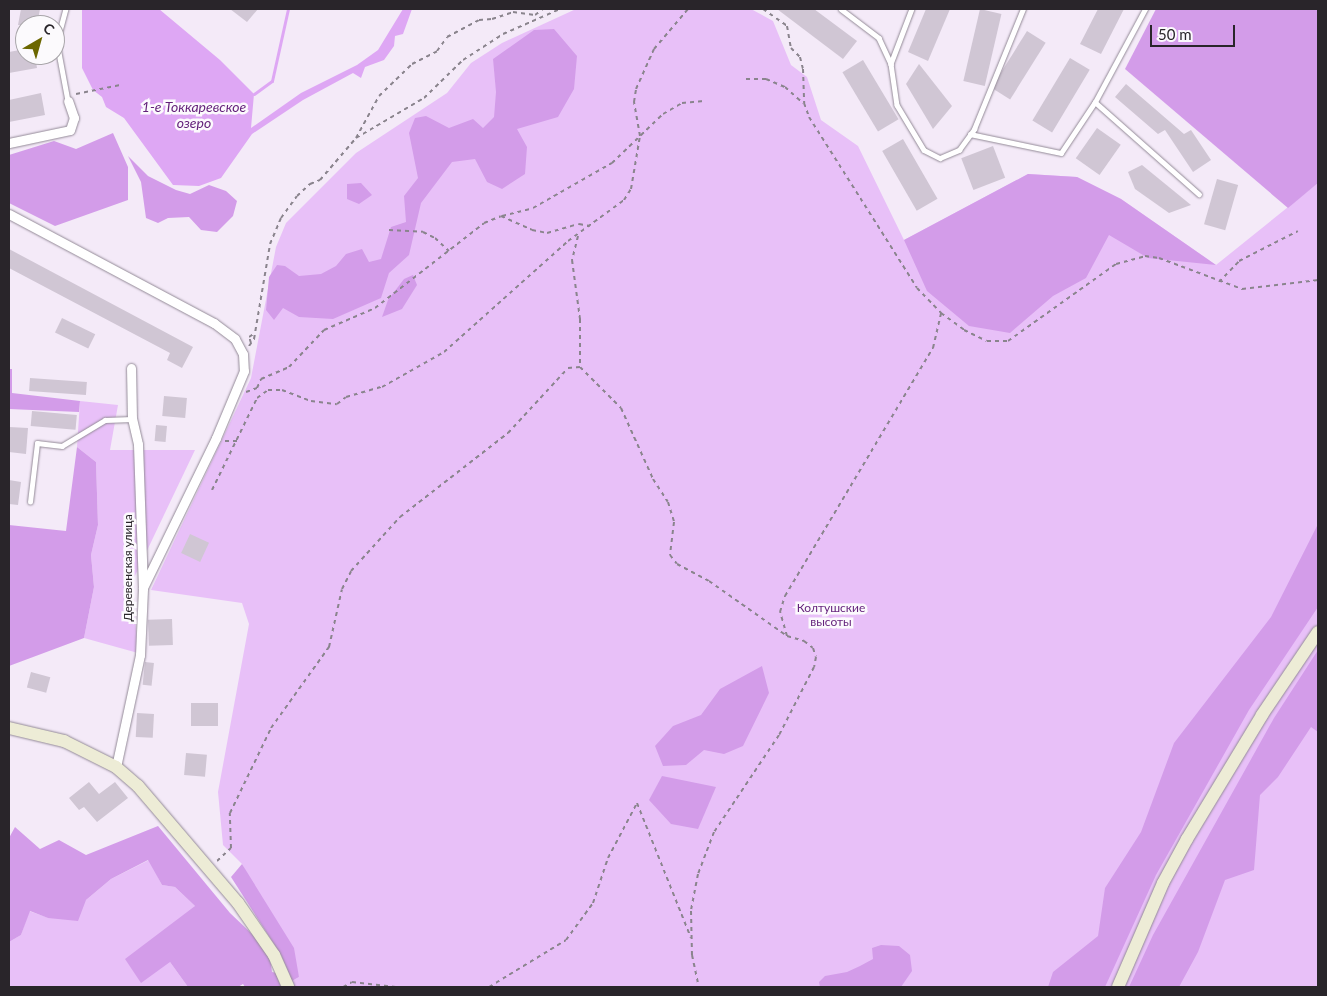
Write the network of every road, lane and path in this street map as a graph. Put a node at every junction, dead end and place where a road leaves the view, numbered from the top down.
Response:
1 (66, 9) edge
2 (542, 9) edge
3 (560, 9) edge
4 (688, 9) edge
5 (763, 9) edge
6 (841, 9) edge
7 (912, 9) edge
8 (1023, 9) edge
9 (1145, 9) edge
10 (891, 64) junction
11 (746, 79) dead end
12 (120, 85) dead end
13 (70, 98) junction
14 (704, 101) dead end
15 (1095, 102) junction
16 (804, 103) junction
17 (970, 134) junction
18 (640, 136) junction
19 (356, 138) junction
20 (9, 144) edge
21 (1199, 194) dead end
22 (9, 214) edge
23 (501, 216) junction
24 (590, 226) junction
25 (389, 230) dead end
26 (1298, 231) dead end
27 (578, 236) junction
28 (449, 251) junction
29 (1318, 280) edge
30 (1219, 282) junction
31 (941, 313) junction
32 (255, 334) junction
33 (254, 339) dead end
34 (252, 343) dead end
35 (580, 367) junction
36 (131, 368) dead end
37 (234, 393) junction
38 (132, 419) junction
39 (212, 490) dead end
40 (30, 502) dead end
41 (143, 588) junction
42 (1318, 632) edge
43 (787, 636) junction
44 (9, 728) edge
45 (116, 767) junction
46 (209, 868) junction
47 (692, 940) junction
48 (288, 987) edge
49 (343, 987) edge
50 (396, 987) edge
51 (489, 987) edge
52 (699, 987) edge
53 (1118, 987) edge

1 - 13 lane
2 - 19 path
3 - 19 path
4 - 18 path
5 - 16 path
6 - 10 lane
7 - 10 lane
8 - 17 lane
9 - 15 lane
10 - 17 lane
11 - 16 path
12 - 13 path
13 - 20 street
14 - 18 path
15 - 17 lane
15 - 21 lane
16 - 31 path
18 - 23 path
18 - 24 path
19 - 32 path
22 - 37 street
23 - 24 path
23 - 28 path
24 - 27 path
25 - 28 path
26 - 30 path
27 - 35 path
27 - 39 path
28 - 37 path
29 - 30 path
30 - 31 path
31 - 43 path
32 - 33 path
32 - 34 path
35 - 43 path
35 - 46 path
36 - 38 street, Деревенская улица
37 - 41 street
38 - 40 lane
38 - 41 street, Деревенская улица
41 - 45 street, Деревенская улица
42 - 53 main road
43 - 47 path
44 - 45 main road
45 - 46 main road
46 - 48 main road
47 - 51 path
47 - 52 path
49 - 50 path

